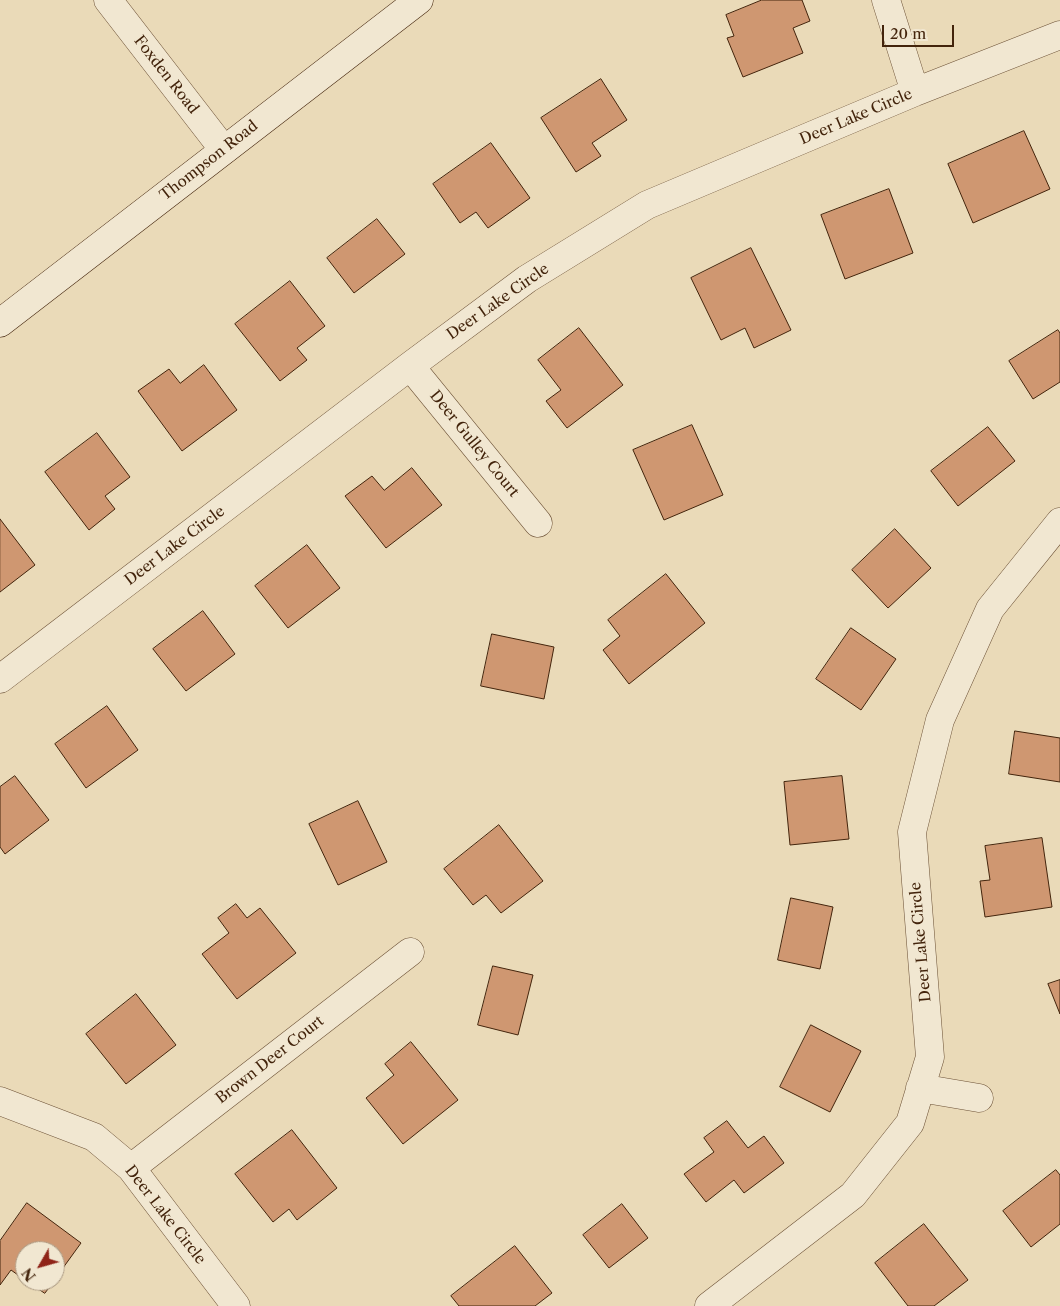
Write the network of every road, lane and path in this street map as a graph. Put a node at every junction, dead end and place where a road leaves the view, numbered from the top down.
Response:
1 (108, 0) edge
2 (419, 0) edge
3 (886, 0) edge
4 (1060, 35) edge
5 (915, 92) junction
6 (224, 150) junction
7 (0, 323) edge
8 (410, 366) junction
9 (1060, 522) edge
10 (538, 523) dead end
11 (0, 679) edge
12 (410, 952) dead end
13 (920, 1088) junction
14 (979, 1098) dead end
15 (0, 1101) edge
16 (131, 1168) junction
17 (236, 1306) edge
18 (709, 1306) edge

1 - 6 street, Foxden Road
2 - 6 street, Thompson Road
3 - 5 street
4 - 5 street, Deer Lake Circle
5 - 8 street, Deer Lake Circle
6 - 7 street, Thompson Road
8 - 10 street, Deer Gulley Court
8 - 11 street, Deer Lake Circle
9 - 13 street, Deer Lake Circle
12 - 16 street, Brown Deer Court
13 - 14 street
13 - 18 street, Deer Lake Circle
15 - 16 street, Deer Lake Circle
16 - 17 street, Deer Lake Circle

